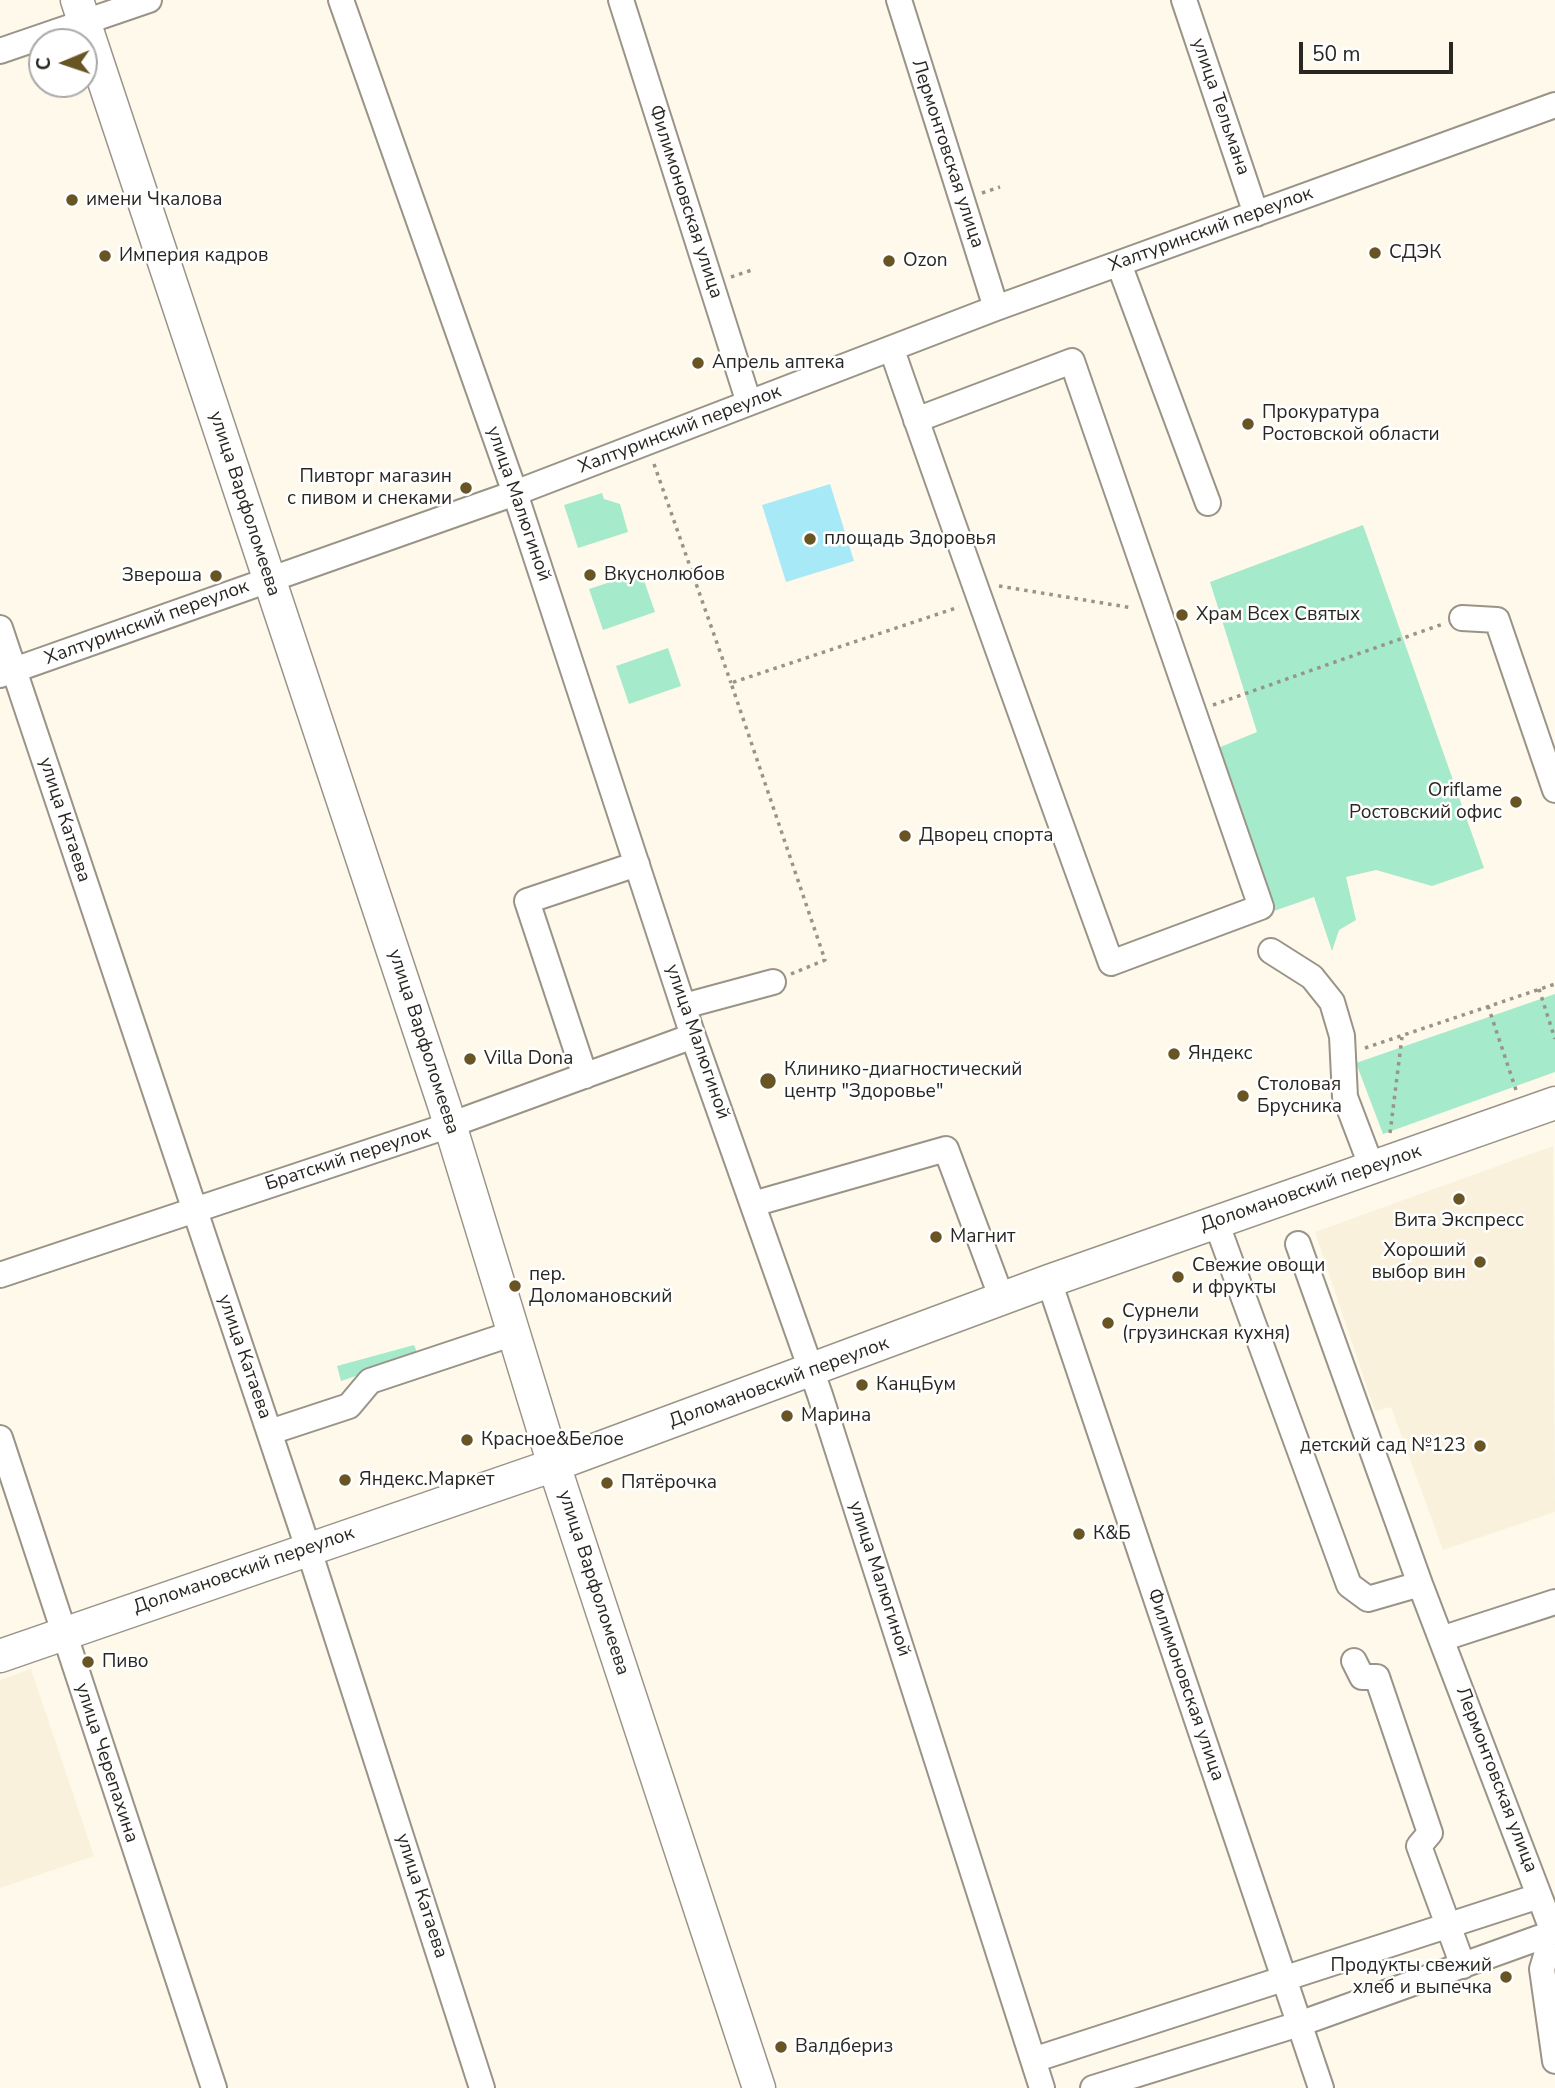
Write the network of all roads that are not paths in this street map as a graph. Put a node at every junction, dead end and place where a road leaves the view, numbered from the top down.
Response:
1 (149, 0) edge
2 (341, 0) edge
3 (621, 0) edge
4 (899, 0) edge
5 (1184, 0) edge
6 (81, 12) edge
7 (0, 51) edge
8 (1555, 105) edge
9 (1256, 214) junction
10 (1119, 264) junction
11 (996, 308) junction
12 (892, 350) junction
13 (749, 403) junction
14 (916, 421) junction
15 (515, 493) junction
16 (1208, 503) dead end
17 (269, 579) junction
18 (1462, 618) road end
19 (0, 628) edge
20 (7, 673) edge
21 (1555, 790) edge
22 (637, 864) junction
23 (1271, 951) dead end
24 (773, 982) road end
25 (684, 1006) junction
26 (693, 1036) junction
27 (585, 1076) junction
28 (1555, 1103) edge
29 (450, 1125) junction
30 (1372, 1168) junction
31 (753, 1204) junction
32 (194, 1210) junction
33 (1216, 1223) junction
34 (1298, 1244) dead end
35 (0, 1275) edge
36 (1049, 1281) junction
37 (1002, 1299) junction
38 (514, 1333) junction
39 (812, 1371) junction
40 (270, 1433) junction
41 (0, 1438) edge
42 (554, 1465) junction
43 (308, 1549) junction
44 (1420, 1584) junction
45 (1555, 1602) edge
46 (63, 1634) junction
47 (1441, 1639) junction
48 (0, 1656) edge
49 (1354, 1661) dead end
50 (1543, 1885) edge
51 (1448, 1925) junction
52 (1554, 1932) edge
53 (1463, 1966) junction
54 (1284, 1978) junction
55 (1299, 2024) junction
56 (1033, 2060) junction
57 (1555, 2060) edge
58 (214, 2088) edge
59 (482, 2088) edge
60 (759, 2088) edge
61 (1041, 2088) edge
62 (1093, 2088) edge
63 (1321, 2088) edge

1 - 6 street
2 - 15 street, улица Малюгиной
3 - 13 street, Филимоновская улица
4 - 11 street, Лермонтовская улица
5 - 9 street, улица Тельмана
6 - 7 street
6 - 17 main road, улица Варфоломеева
8 - 9 street, Халтуринский переулок
9 - 10 street, Халтуринский переулок
10 - 11 street, Халтуринский переулок
10 - 16 street
11 - 12 street, Халтуринский переулок
12 - 13 street, Халтуринский переулок
12 - 14 street
13 - 15 street, Халтуринский переулок
14 - 14 street
15 - 17 street, Халтуринский переулок
15 - 22 street, улица Малюгиной
17 - 20 street, Халтуринский переулок
17 - 29 main road, улица Варфоломеева
18 - 21 street
19 - 20 street, улица Катаева
20 - 32 street, улица Катаева
22 - 25 street, улица Малюгиной
22 - 27 street
23 - 30 street
24 - 25 street
25 - 26 street, улица Малюгиной
26 - 27 street, Братский переулок
26 - 31 street, улица Малюгиной
27 - 29 street, Братский переулок
28 - 30 main road, Доломановский переулок
29 - 32 street, Братский переулок
29 - 38 main road, улица Варфоломеева
30 - 33 main road, Доломановский переулок
31 - 37 street
31 - 39 street, улица Малюгиной
32 - 35 street, Братский переулок
32 - 40 street, улица Катаева
33 - 36 main road, Доломановский переулок
33 - 44 street
34 - 44 street, Лермонтовская улица
36 - 37 main road, Доломановский переулок
36 - 54 street, Филимоновская улица
37 - 39 main road, Доломановский переулок
38 - 40 street
38 - 42 main road, улица Варфоломеева
39 - 42 main road, Доломановский переулок
39 - 56 street, улица Малюгиной
40 - 43 street, улица Катаева
41 - 46 street, улица Черепахина
42 - 43 main road, Доломановский переулок
42 - 60 main road, улица Варфоломеева
43 - 46 main road, Доломановский переулок
43 - 59 street, улица Катаева
44 - 47 street, Лермонтовская улица
45 - 47 street
46 - 48 main road, Доломановский переулок
46 - 58 street, улица Черепахина
47 - 50 street, Лермонтовская улица
49 - 51 street
50 - 51 street
50 - 52 street, Лермонтовская улица
51 - 53 street
51 - 54 street
52 - 53 street
52 - 57 street
53 - 55 street
54 - 55 street, Филимоновская улица
54 - 56 street
55 - 62 street
55 - 63 street, Филимоновская улица
56 - 61 street, улица Малюгиной

